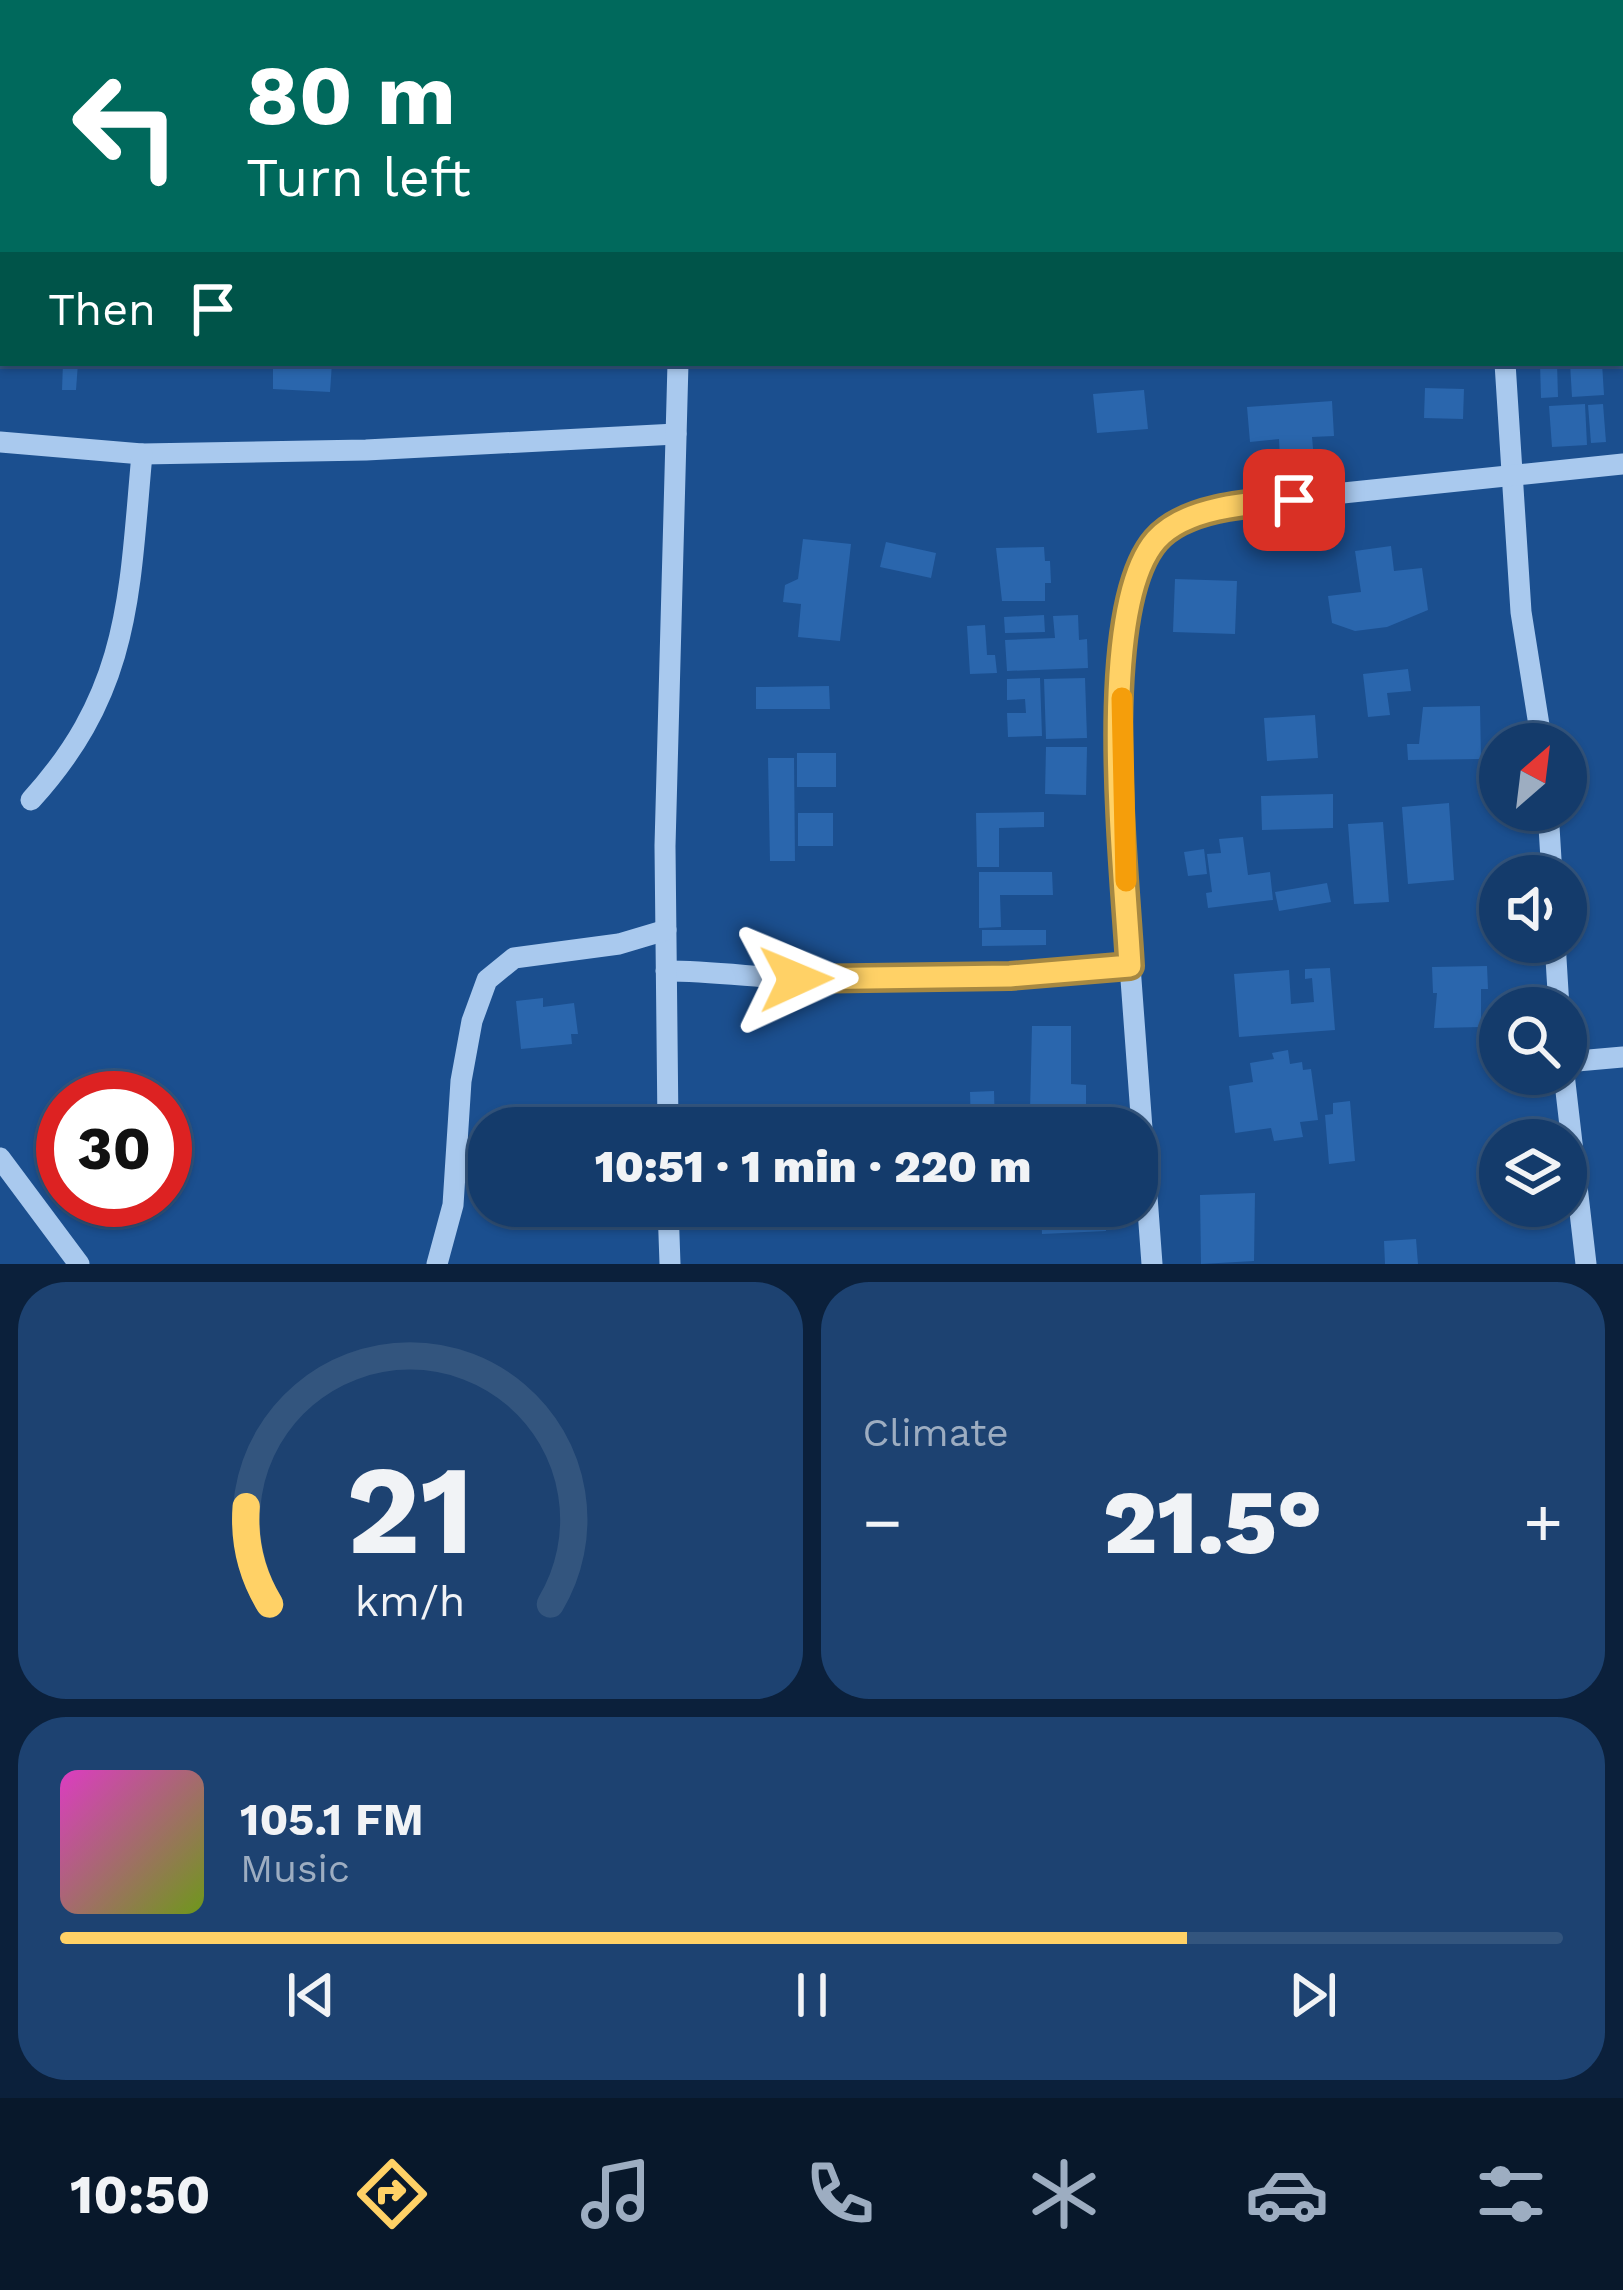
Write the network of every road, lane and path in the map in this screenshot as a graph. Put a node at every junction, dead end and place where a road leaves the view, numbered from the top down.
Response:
1 (677, 366) edge
2 (1505, 366) edge
3 (676, 434) junction
4 (0, 442) edge
5 (142, 454) junction
6 (1623, 464) edge
7 (1511, 472) junction
8 (1539, 723) edge
9 (31, 800) dead end
10 (666, 930) junction
11 (1130, 966) junction
12 (666, 971) junction
13 (1623, 1057) edge
14 (1587, 1060) edge
15 (1566, 1095) edge
16 (668, 1107) edge
17 (0, 1158) edge
18 (669, 1227) edge
19 (79, 1264) edge
20 (437, 1264) edge
21 (670, 1264) edge
22 (1152, 1264) edge
23 (1586, 1264) edge

1 - 3 street
2 - 7 street
3 - 5 street
3 - 10 street
4 - 5 street
5 - 9 street
6 - 7 street
7 - 8 street
7 - 11 street
10 - 12 street
10 - 20 street
11 - 12 street
11 - 22 street
12 - 16 street
13 - 14 street
15 - 23 street
17 - 19 street
18 - 21 street

